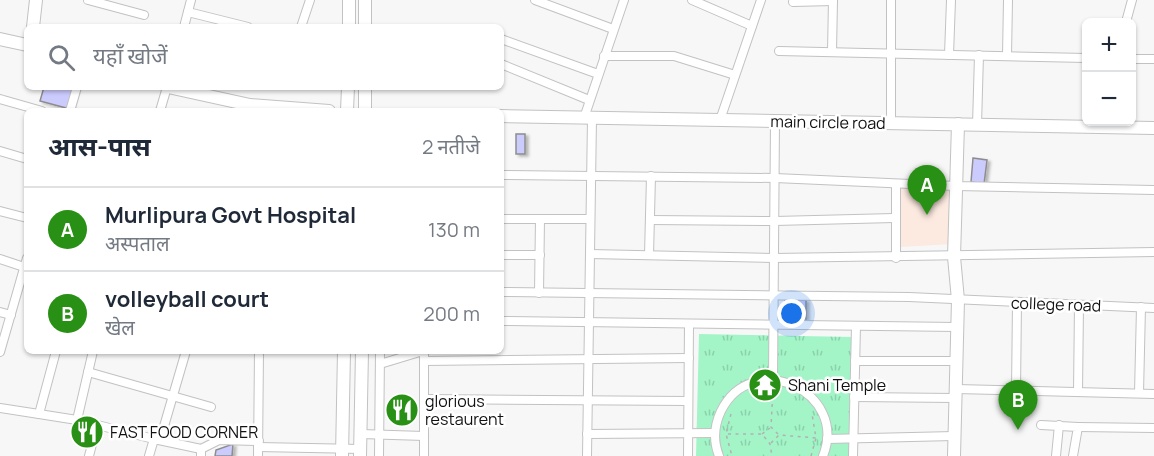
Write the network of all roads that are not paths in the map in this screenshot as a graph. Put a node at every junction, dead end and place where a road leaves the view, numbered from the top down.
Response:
1 (36, 0) edge
2 (88, 0) edge
3 (191, 0) edge
4 (310, 0) edge
5 (365, 0) edge
6 (535, 0) edge
7 (624, 0) edge
8 (692, 0) edge
9 (761, 0) edge
10 (833, 0) edge
11 (891, 0) edge
12 (951, 0) edge
13 (1008, 0) edge
14 (1132, 0) edge
15 (348, 1) edge
16 (793, 2) dead end
17 (188, 12) junction
18 (144, 15) dead end
19 (1127, 18) edge
20 (33, 24) edge
21 (185, 24) edge
22 (236, 24) edge
23 (302, 24) edge
24 (349, 24) edge
25 (365, 24) edge
26 (752, 26) junction
27 (614, 29) junction
28 (0, 39) edge
29 (504, 40) edge
30 (24, 44) edge
31 (779, 51) dead end
32 (832, 52) junction
33 (891, 54) junction
34 (949, 55) junction
35 (978, 55) junction
36 (604, 56) junction
37 (1007, 56) junction
38 (1082, 58) edge
39 (1136, 59) edge
40 (1154, 59) edge
41 (504, 65) edge
42 (598, 74) junction
43 (735, 75) junction
44 (76, 90) edge
45 (166, 90) edge
46 (181, 90) edge
47 (348, 90) edge
48 (365, 90) edge
49 (0, 99) edge
50 (589, 99) junction
51 (32, 108) edge
52 (71, 108) edge
53 (161, 108) edge
54 (290, 108) edge
55 (347, 108) edge
56 (365, 108) edge
57 (504, 116) edge
58 (588, 118) junction
59 (720, 120) junction
60 (775, 121) junction
61 (891, 123) junction
62 (958, 124) junction
63 (977, 124) junction
64 (1082, 124) edge
65 (1132, 126) edge
66 (1154, 128) edge
67 (0, 151) edge
68 (24, 158) edge
69 (504, 175) edge
70 (591, 176) junction
71 (651, 176) junction
72 (775, 178) junction
73 (896, 184) junction
74 (956, 186) junction
75 (1154, 190) edge
76 (0, 211) edge
77 (24, 217) edge
78 (894, 218) junction
79 (504, 219) edge
80 (540, 219) junction
81 (590, 219) junction
82 (650, 220) junction
83 (775, 221) junction
84 (1154, 252) edge
85 (590, 254) junction
86 (504, 255) edge
87 (540, 255) junction
88 (649, 255) junction
89 (954, 257) junction
90 (774, 258) junction
91 (896, 258) junction
92 (0, 259) edge
93 (24, 262) edge
94 (23, 290) edge
95 (504, 292) edge
96 (539, 292) junction
97 (589, 293) junction
98 (774, 295) junction
99 (958, 300) junction
100 (1017, 303) junction
101 (1079, 305) junction
102 (1141, 307) junction
103 (1154, 308) edge
104 (0, 312) edge
105 (10, 315) junction
106 (504, 321) edge
107 (589, 322) junction
108 (689, 324) junction
109 (774, 325) junction
110 (856, 326) junction
111 (957, 327) junction
112 (0, 352) edge
113 (55, 354) edge
114 (92, 354) edge
115 (185, 354) edge
116 (259, 354) edge
117 (344, 354) edge
118 (362, 354) edge
119 (380, 354) edge
120 (413, 354) edge
121 (423, 354) edge
122 (689, 358) junction
123 (588, 359) junction
124 (424, 361) junction
125 (855, 361) junction
126 (956, 361) junction
127 (380, 364) junction
128 (88, 372) junction
129 (773, 380) junction
130 (1016, 391) junction
131 (1078, 392) junction
132 (1139, 393) junction
133 (955, 394) junction
134 (1154, 394) edge
135 (173, 396) junction
136 (854, 397) junction
137 (424, 399) junction
138 (588, 399) junction
139 (688, 401) junction
140 (212, 407) dead end
141 (0, 408) edge
142 (39, 414) junction
143 (76, 420) junction
144 (97, 425) junction
145 (1041, 425) dead end
146 (1059, 425) junction
147 (1078, 427) junction
148 (1154, 428) edge
149 (688, 433) junction
150 (715, 433) junction
151 (361, 434) junction
152 (587, 434) junction
153 (379, 435) junction
154 (424, 436) junction
155 (954, 436) junction
156 (854, 438) junction
157 (157, 439) junction
158 (827, 439) junction
159 (258, 448) edge
160 (342, 452) edge
161 (361, 452) edge
162 (201, 453) edge
163 (89, 456) edge
164 (149, 456) edge
165 (379, 456) edge
166 (424, 456) edge
167 (587, 456) edge
168 (688, 456) edge
169 (719, 456) edge
170 (823, 456) edge
171 (854, 456) edge
172 (954, 456) edge
173 (1056, 456) edge
174 (1073, 456) edge

1 - 20 street
2 - 18 street
3 - 17 street
4 - 23 street
5 - 25 street
6 - 27 street
7 - 27 street
8 - 26 street
9 - 26 street
10 - 16 street
10 - 32 street
11 - 33 street
12 - 34 street
13 - 37 street
14 - 19 street
15 - 24 street
17 - 21 street
17 - 22 street
26 - 43 street
27 - 36 street
28 - 30 street
29 - 42 street
31 - 32 street
32 - 33 street
33 - 34 street
33 - 61 street
34 - 35 street
35 - 37 street
35 - 63 street
36 - 42 street
36 - 43 street
37 - 38 street
39 - 40 street
41 - 50 street
42 - 50 street
43 - 59 street
44 - 52 street
45 - 53 street
46 - 54 street
47 - 55 street
48 - 56 street
49 - 51 street
50 - 58 street
57 - 58 street, main circle road
58 - 59 street, main circle road
58 - 70 street
59 - 60 street, main circle road
60 - 61 street, main circle road
60 - 72 street
61 - 62 street, main circle road
62 - 63 street, main circle road
62 - 74 street
63 - 64 street, main circle road
65 - 66 street, main circle road
67 - 68 street
69 - 70 street
70 - 71 street
70 - 81 street
71 - 72 street
71 - 82 street
72 - 73 street
72 - 83 street
73 - 74 street
73 - 78 street
74 - 75 street
74 - 89 street
76 - 77 street
78 - 83 street
78 - 91 street
79 - 80 street
80 - 81 street
80 - 87 street
81 - 85 street
82 - 83 street
82 - 88 street
83 - 90 street
84 - 89 street
85 - 88 street
85 - 97 street
86 - 87 street
87 - 96 street
88 - 90 street
89 - 91 street
89 - 99 street
90 - 91 street
90 - 98 street
92 - 93 street
94 - 105 street
95 - 96 street, college road
96 - 97 street, college road
97 - 98 street, college road
97 - 107 street
98 - 99 street, college road
98 - 109 street
99 - 100 street, college road
99 - 111 street
100 - 101 street, college road
100 - 130 street
101 - 102 street, college road
101 - 131 street
102 - 103 street, college road
102 - 132 street
104 - 105 street
105 - 112 street
106 - 107 street
107 - 108 street
107 - 123 street
108 - 109 street
108 - 122 street
109 - 110 street
109 - 129 street
110 - 111 street
110 - 125 street
111 - 126 street
113 - 142 street
114 - 128 street
115 - 135 street
116 - 159 street
117 - 160 street
118 - 151 street
119 - 127 street
120 - 127 street
121 - 124 street
122 - 123 street
122 - 139 street
123 - 124 street
123 - 138 street
124 - 137 street
125 - 126 street
125 - 136 street
126 - 133 street
127 - 153 street
128 - 135 street
128 - 143 street
129 - 150 street
129 - 158 street
130 - 131 street
130 - 133 street
131 - 132 street
132 - 134 street
133 - 136 street
133 - 155 street
135 - 140 street
135 - 157 street
136 - 156 street
137 - 138 street
137 - 154 street
138 - 139 street
138 - 152 street
139 - 149 street
141 - 142 street
142 - 143 street
143 - 144 street
144 - 157 street
144 - 163 street
145 - 146 street
146 - 147 street
146 - 173 street
147 - 148 street
147 - 174 street
149 - 150 street
149 - 152 street
149 - 168 street
150 - 169 street
151 - 153 street
151 - 161 street
152 - 167 street
153 - 154 street
153 - 165 street
154 - 166 street
155 - 156 street
155 - 172 street
156 - 158 street
156 - 171 street
157 - 162 street
157 - 164 street
158 - 170 street
159 - 160 street
159 - 162 street
160 - 161 street

